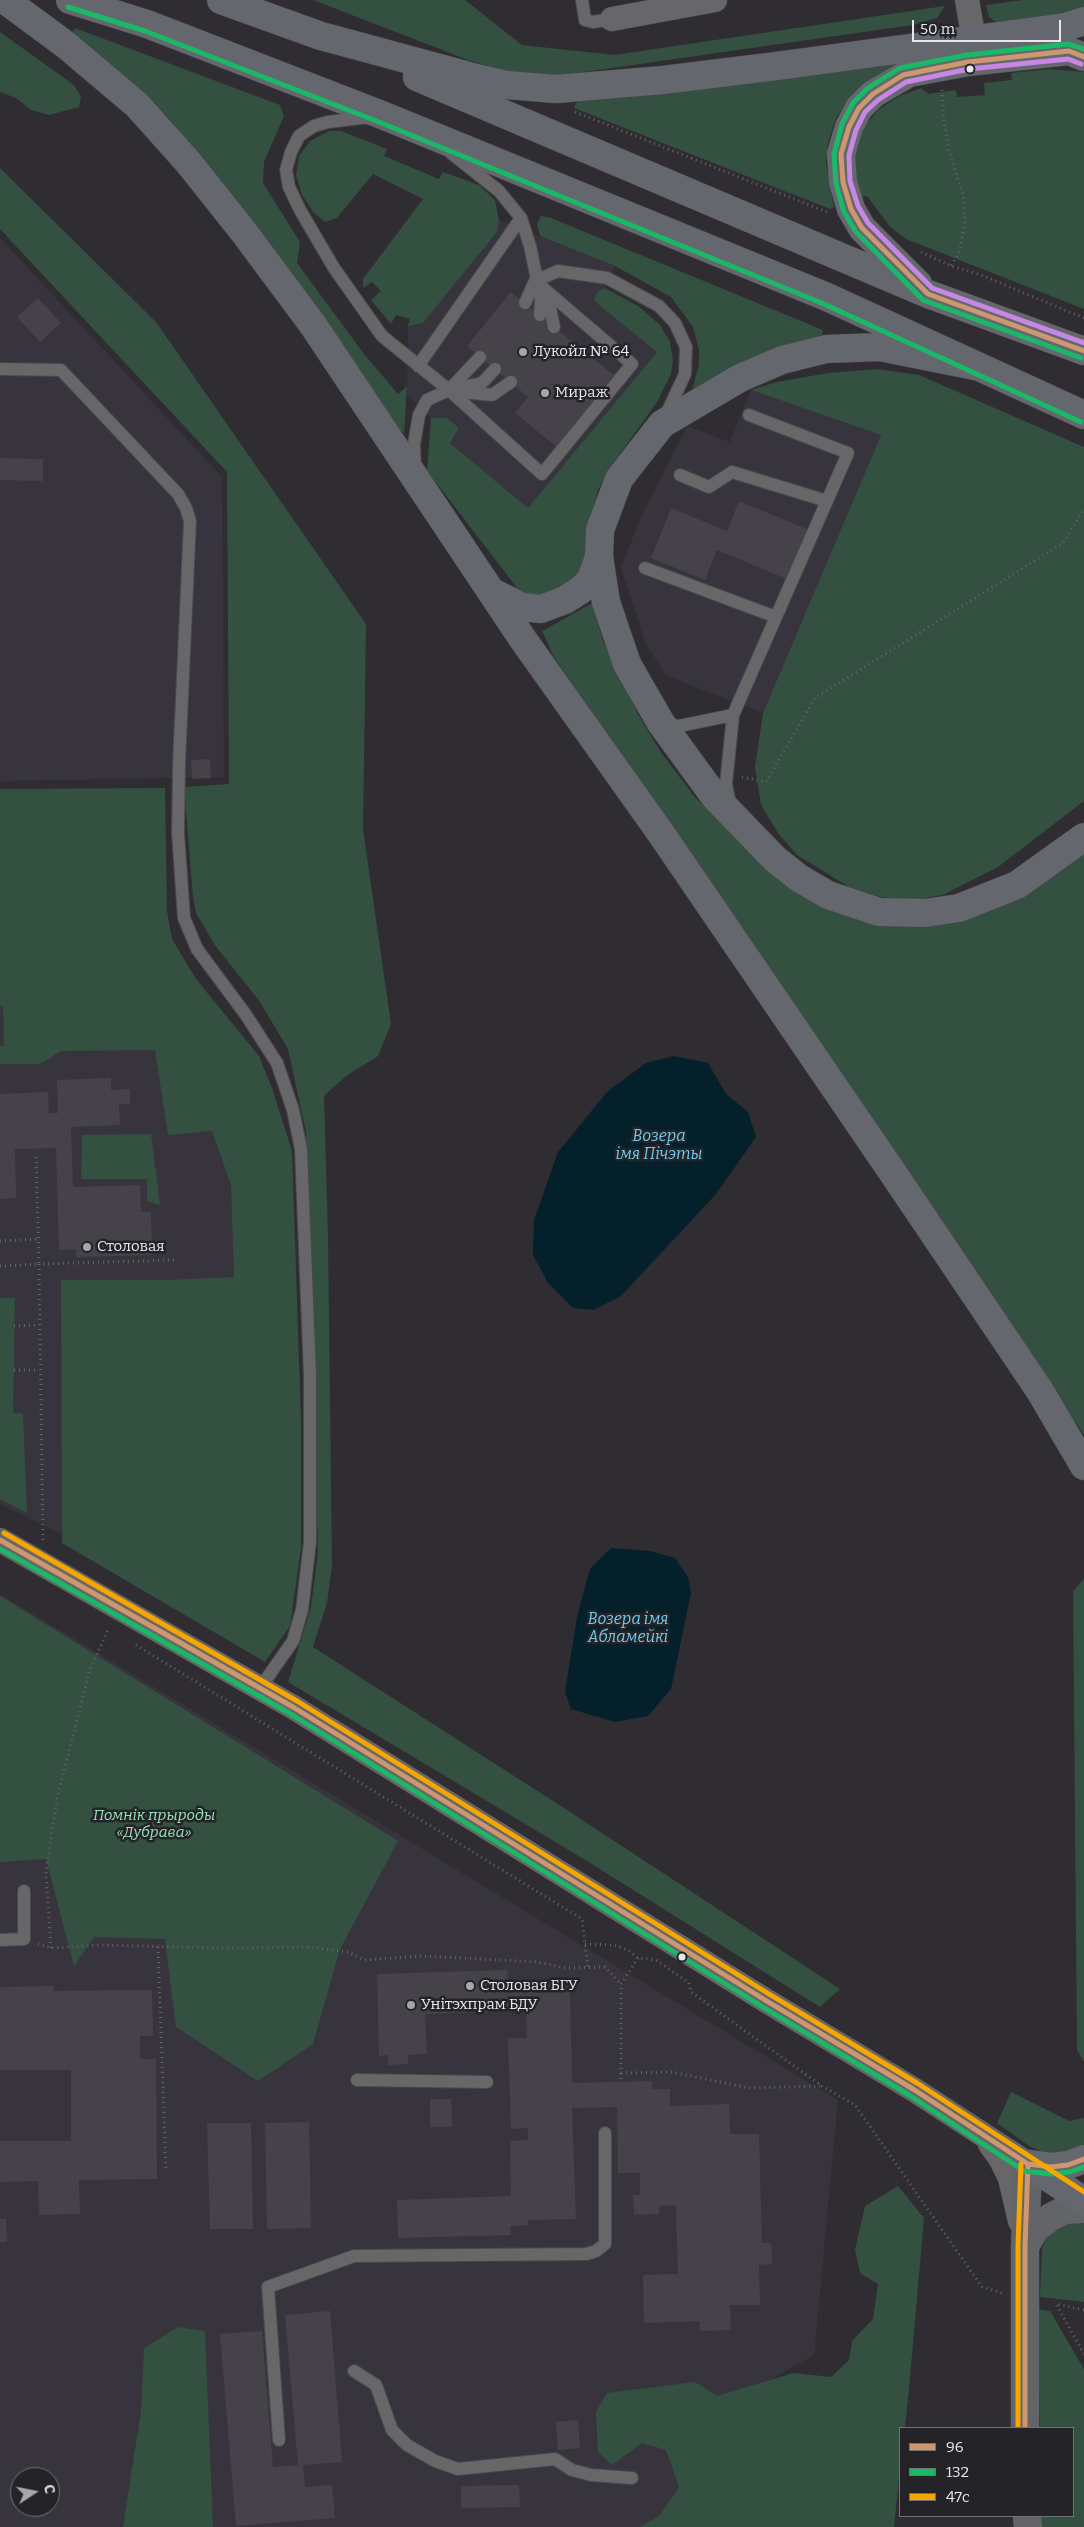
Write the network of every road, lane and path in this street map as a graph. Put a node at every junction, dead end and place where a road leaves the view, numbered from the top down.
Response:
1 (5, 0) edge
2 (70, 0) edge
3 (222, 0) edge
4 (582, 0) edge
5 (715, 0) edge
6 (967, 0) edge
7 (612, 19) joint
8 (1084, 22) edge
9 (322, 36) junction
10 (976, 51) junction
11 (1084, 57) edge
12 (927, 69) junction
13 (556, 89) junction
14 (382, 115) junction
15 (427, 134) junction
16 (851, 209) junction
17 (521, 218) junction
18 (915, 249) dead end
19 (951, 266) junction
20 (535, 281) junction
21 (928, 294) junction
22 (525, 303) dead end
23 (540, 315) dead end
24 (1084, 318) edge
25 (554, 327) dead end
26 (1084, 351) edge
27 (480, 357) dead end
28 (418, 366) junction
29 (975, 366) junction
30 (0, 369) edge
31 (495, 369) dead end
32 (511, 382) dead end
33 (449, 390) junction
34 (749, 415) dead end
35 (1084, 415) edge
36 (662, 424) junction
37 (680, 475) dead end
38 (415, 478) junction
39 (827, 501) junction
40 (1084, 509) edge
41 (600, 558) junction
42 (645, 568) dead end
43 (492, 592) junction
44 (776, 617) junction
45 (733, 715) junction
46 (661, 723) junction
47 (726, 774) junction
48 (734, 818) junction
49 (1084, 837) edge
50 (36, 1154) dead end
51 (38, 1239) junction
52 (0, 1241) edge
53 (175, 1260) dead end
54 (39, 1264) junction
55 (0, 1266) edge
56 (39, 1325) junction
57 (14, 1326) dead end
58 (14, 1370) dead end
59 (40, 1370) junction
60 (1084, 1466) edge
61 (0, 1540) edge
62 (43, 1542) dead end
63 (101, 1623) dead end
64 (109, 1628) junction
65 (118, 1633) dead end
66 (134, 1644) dead end
67 (260, 1688) junction
68 (24, 1891) dead end
69 (0, 1940) edge
70 (585, 1944) junction
71 (158, 1947) junction
72 (638, 1958) junction
73 (588, 1968) junction
74 (621, 1984) junction
75 (621, 2073) junction
76 (357, 2080) dead end
77 (488, 2082) dead end
78 (621, 2082) dead end
79 (822, 2086) junction
80 (605, 2133) dead end
81 (986, 2138) junction
82 (1084, 2159) edge
83 (1028, 2164) junction
84 (166, 2171) dead end
85 (1084, 2201) edge
86 (1084, 2209) edge
87 (1025, 2246) junction
88 (1006, 2294) dead end
89 (1084, 2310) edge
90 (1084, 2354) edge
91 (354, 2371) dead end
92 (1025, 2427) edge
93 (279, 2440) dead end
94 (632, 2478) dead end

1 - 38 highway
2 - 14 highway
3 - 9 highway
4 - 7 lane
5 - 7 street
6 - 10 street
8 - 10 highway
9 - 13 highway
9 - 21 highway
10 - 11 highway
10 - 12 highway
10 - 13 highway
12 - 16 highway
12 - 19 path
13 - 16 path
14 - 15 highway
14 - 28 lane
15 - 17 lane
15 - 29 highway
16 - 21 highway
17 - 20 lane
17 - 28 lane
18 - 19 path
19 - 24 path
20 - 22 lane
20 - 23 lane
20 - 25 lane
20 - 33 lane
20 - 36 lane
21 - 26 highway
27 - 33 lane
28 - 33 lane
29 - 35 highway
29 - 36 highway
30 - 67 lane
31 - 33 lane
32 - 33 lane
33 - 38 lane
34 - 39 lane
36 - 41 highway
37 - 39 lane
38 - 43 highway
39 - 44 lane
40 - 47 path
41 - 43 highway
41 - 46 highway
42 - 44 lane
43 - 60 highway
44 - 45 lane
45 - 46 lane
45 - 47 lane
46 - 48 highway
47 - 48 lane
48 - 49 highway
50 - 51 path
51 - 52 path
51 - 54 path
53 - 54 path
54 - 55 path
54 - 56 path
56 - 57 path
56 - 59 path
58 - 59 path
59 - 62 path
61 - 67 street
63 - 64 path
64 - 65 path
64 - 71 path
66 - 70 path
67 - 81 street
68 - 69 lane
70 - 72 path
70 - 73 path
71 - 73 path
71 - 84 path
72 - 74 path
72 - 79 path
73 - 74 path
74 - 75 path
75 - 78 path
75 - 79 path
76 - 77 lane
79 - 88 path
80 - 93 lane
81 - 83 street
81 - 87 street
82 - 83 highway
83 - 85 highway
83 - 87 main road
86 - 87 main road
87 - 92 main road
89 - 90 path
91 - 94 lane

